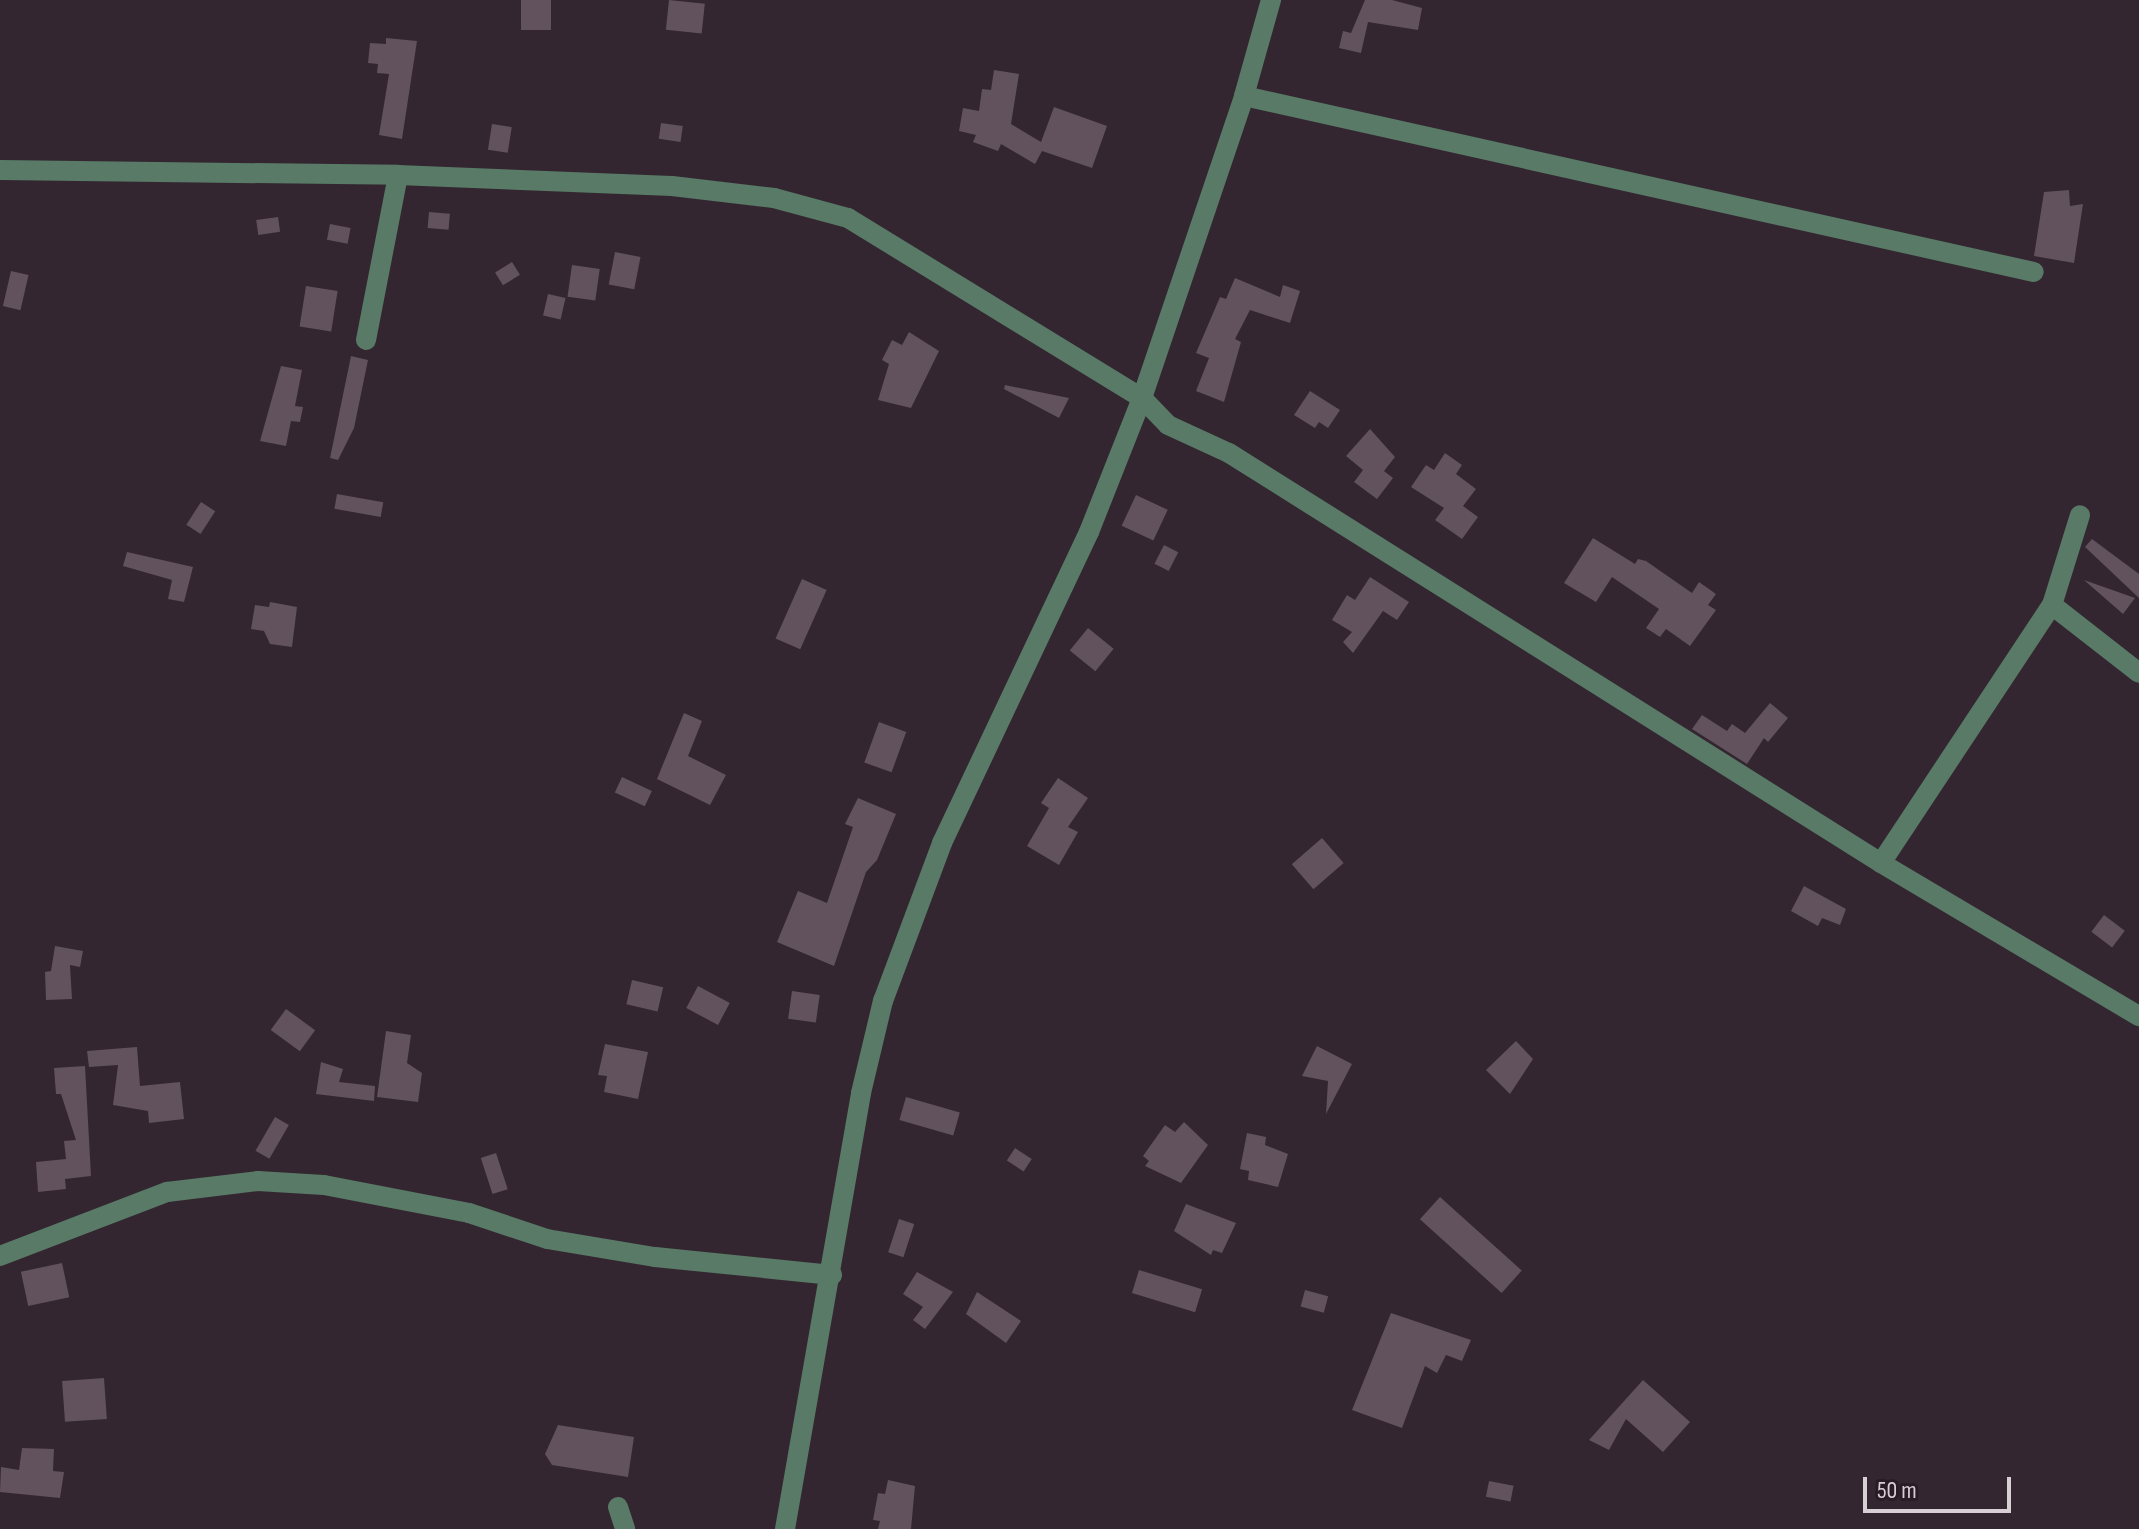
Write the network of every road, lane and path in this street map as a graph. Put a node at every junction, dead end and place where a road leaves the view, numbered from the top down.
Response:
1 (1271, 0) edge
2 (1244, 96) junction
3 (0, 170) edge
4 (398, 175) junction
5 (2034, 272) dead end
6 (366, 340) dead end
7 (1142, 398) junction
8 (2080, 515) dead end
9 (2052, 605) junction
10 (2139, 673) edge
11 (1881, 863) junction
12 (2139, 1016) edge
13 (0, 1256) edge
14 (832, 1275) junction
15 (618, 1507) dead end
16 (625, 1529) edge
17 (785, 1529) edge

1 - 2 street
2 - 5 street
2 - 7 street
3 - 4 street
4 - 6 street
4 - 7 street
7 - 11 street
7 - 14 street
8 - 9 street
9 - 10 street
9 - 11 street
11 - 12 street
13 - 14 street
14 - 17 street
15 - 16 street

